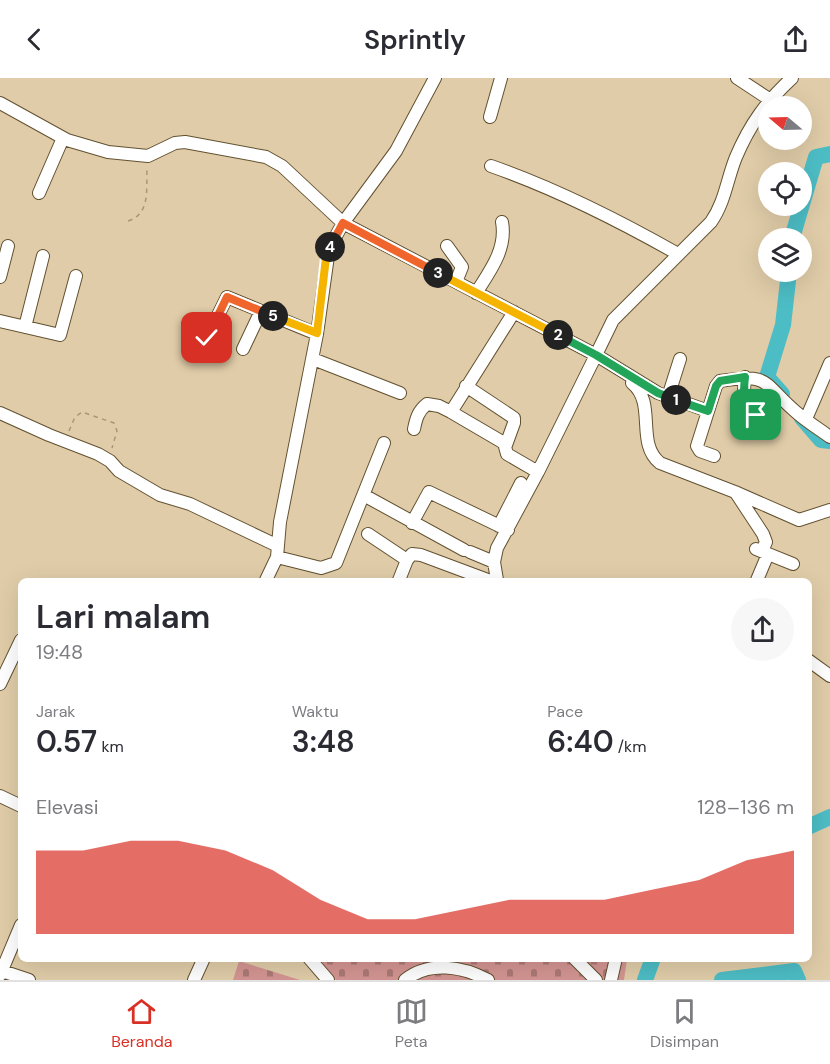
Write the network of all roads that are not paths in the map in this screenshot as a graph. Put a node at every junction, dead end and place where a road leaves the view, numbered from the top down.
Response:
1 (435, 78) edge
2 (501, 78) edge
3 (738, 78) edge
4 (792, 78) edge
5 (765, 96) edge
6 (772, 96) edge
7 (2, 108) edge
8 (758, 116) edge
9 (490, 117) dead end
10 (63, 138) junction
11 (491, 166) dead end
12 (39, 193) dead end
13 (502, 222) dead end
14 (343, 223) junction
15 (8, 246) dead end
16 (447, 246) dead end
17 (678, 254) junction
18 (43, 256) dead end
19 (76, 276) dead end
20 (0, 277) edge
21 (456, 282) junction
22 (476, 293) junction
23 (261, 311) junction
24 (514, 312) junction
25 (0, 321) edge
26 (25, 327) junction
27 (317, 333) junction
28 (207, 338) dead end
29 (243, 349) dead end
30 (595, 357) junction
31 (313, 359) junction
32 (680, 359) dead end
33 (830, 363) edge
34 (748, 377) junction
35 (466, 386) junction
36 (400, 393) dead end
37 (668, 397) junction
38 (708, 411) junction
39 (451, 412) junction
40 (0, 413) edge
41 (756, 415) dead end
42 (806, 419) junction
43 (414, 429) dead end
44 (830, 437) edge
45 (384, 443) dead end
46 (506, 445) junction
47 (714, 456) dead end
48 (538, 472) junction
49 (521, 483) dead end
50 (735, 492) junction
51 (369, 498) dead end
52 (830, 510) edge
53 (412, 523) junction
54 (503, 528) junction
55 (368, 534) dead end
56 (277, 551) junction
57 (762, 551) junction
58 (407, 560) junction
59 (494, 562) junction
60 (794, 564) dead end
61 (268, 578) edge
62 (400, 578) edge
63 (483, 578) edge
64 (497, 578) edge
65 (757, 578) edge
66 (18, 646) edge
67 (812, 663) edge
68 (830, 676) edge
69 (0, 684) edge
70 (0, 796) edge
71 (18, 805) edge
72 (18, 932) edge
73 (202, 962) edge
74 (312, 962) edge
75 (416, 962) edge
76 (578, 962) edge
77 (615, 962) edge
78 (418, 971) junction
79 (1, 973) edge
80 (29, 980) edge
81 (194, 980) edge
82 (328, 980) edge
83 (405, 980) edge
84 (488, 980) edge
85 (596, 980) edge
86 (611, 980) edge

1 - 14 street
2 - 9 street
3 - 5 street
4 - 6 street
7 - 10 street
8 - 17 street
10 - 12 street
10 - 14 street
11 - 17 street
13 - 22 street
14 - 21 street
14 - 27 street
15 - 20 street
16 - 21 street
17 - 30 street
18 - 26 street
19 - 26 street
21 - 22 street
22 - 24 street
23 - 27 street
23 - 28 street
23 - 29 street
24 - 30 street
24 - 35 street
25 - 26 street
27 - 31 street
30 - 37 street
30 - 48 street
30 - 50 street
31 - 36 street
31 - 56 street
32 - 37 street
33 - 42 street
34 - 38 street
34 - 41 street
34 - 42 street
35 - 39 street
35 - 46 street
37 - 38 street
38 - 47 street
39 - 43 street
39 - 46 street
40 - 56 street
42 - 44 street
45 - 56 street
46 - 48 street
48 - 54 street
49 - 54 street
50 - 52 street
50 - 57 street
51 - 53 street
53 - 54 street
53 - 59 street
54 - 59 street
55 - 58 street
56 - 61 street
57 - 60 street
57 - 65 street
58 - 62 street
58 - 63 street
59 - 64 street
66 - 69 street
67 - 68 street
70 - 71 street
72 - 79 street
73 - 81 street
74 - 82 street
75 - 78 street
76 - 85 street
77 - 86 street
78 - 83 street
78 - 84 street
79 - 80 street

